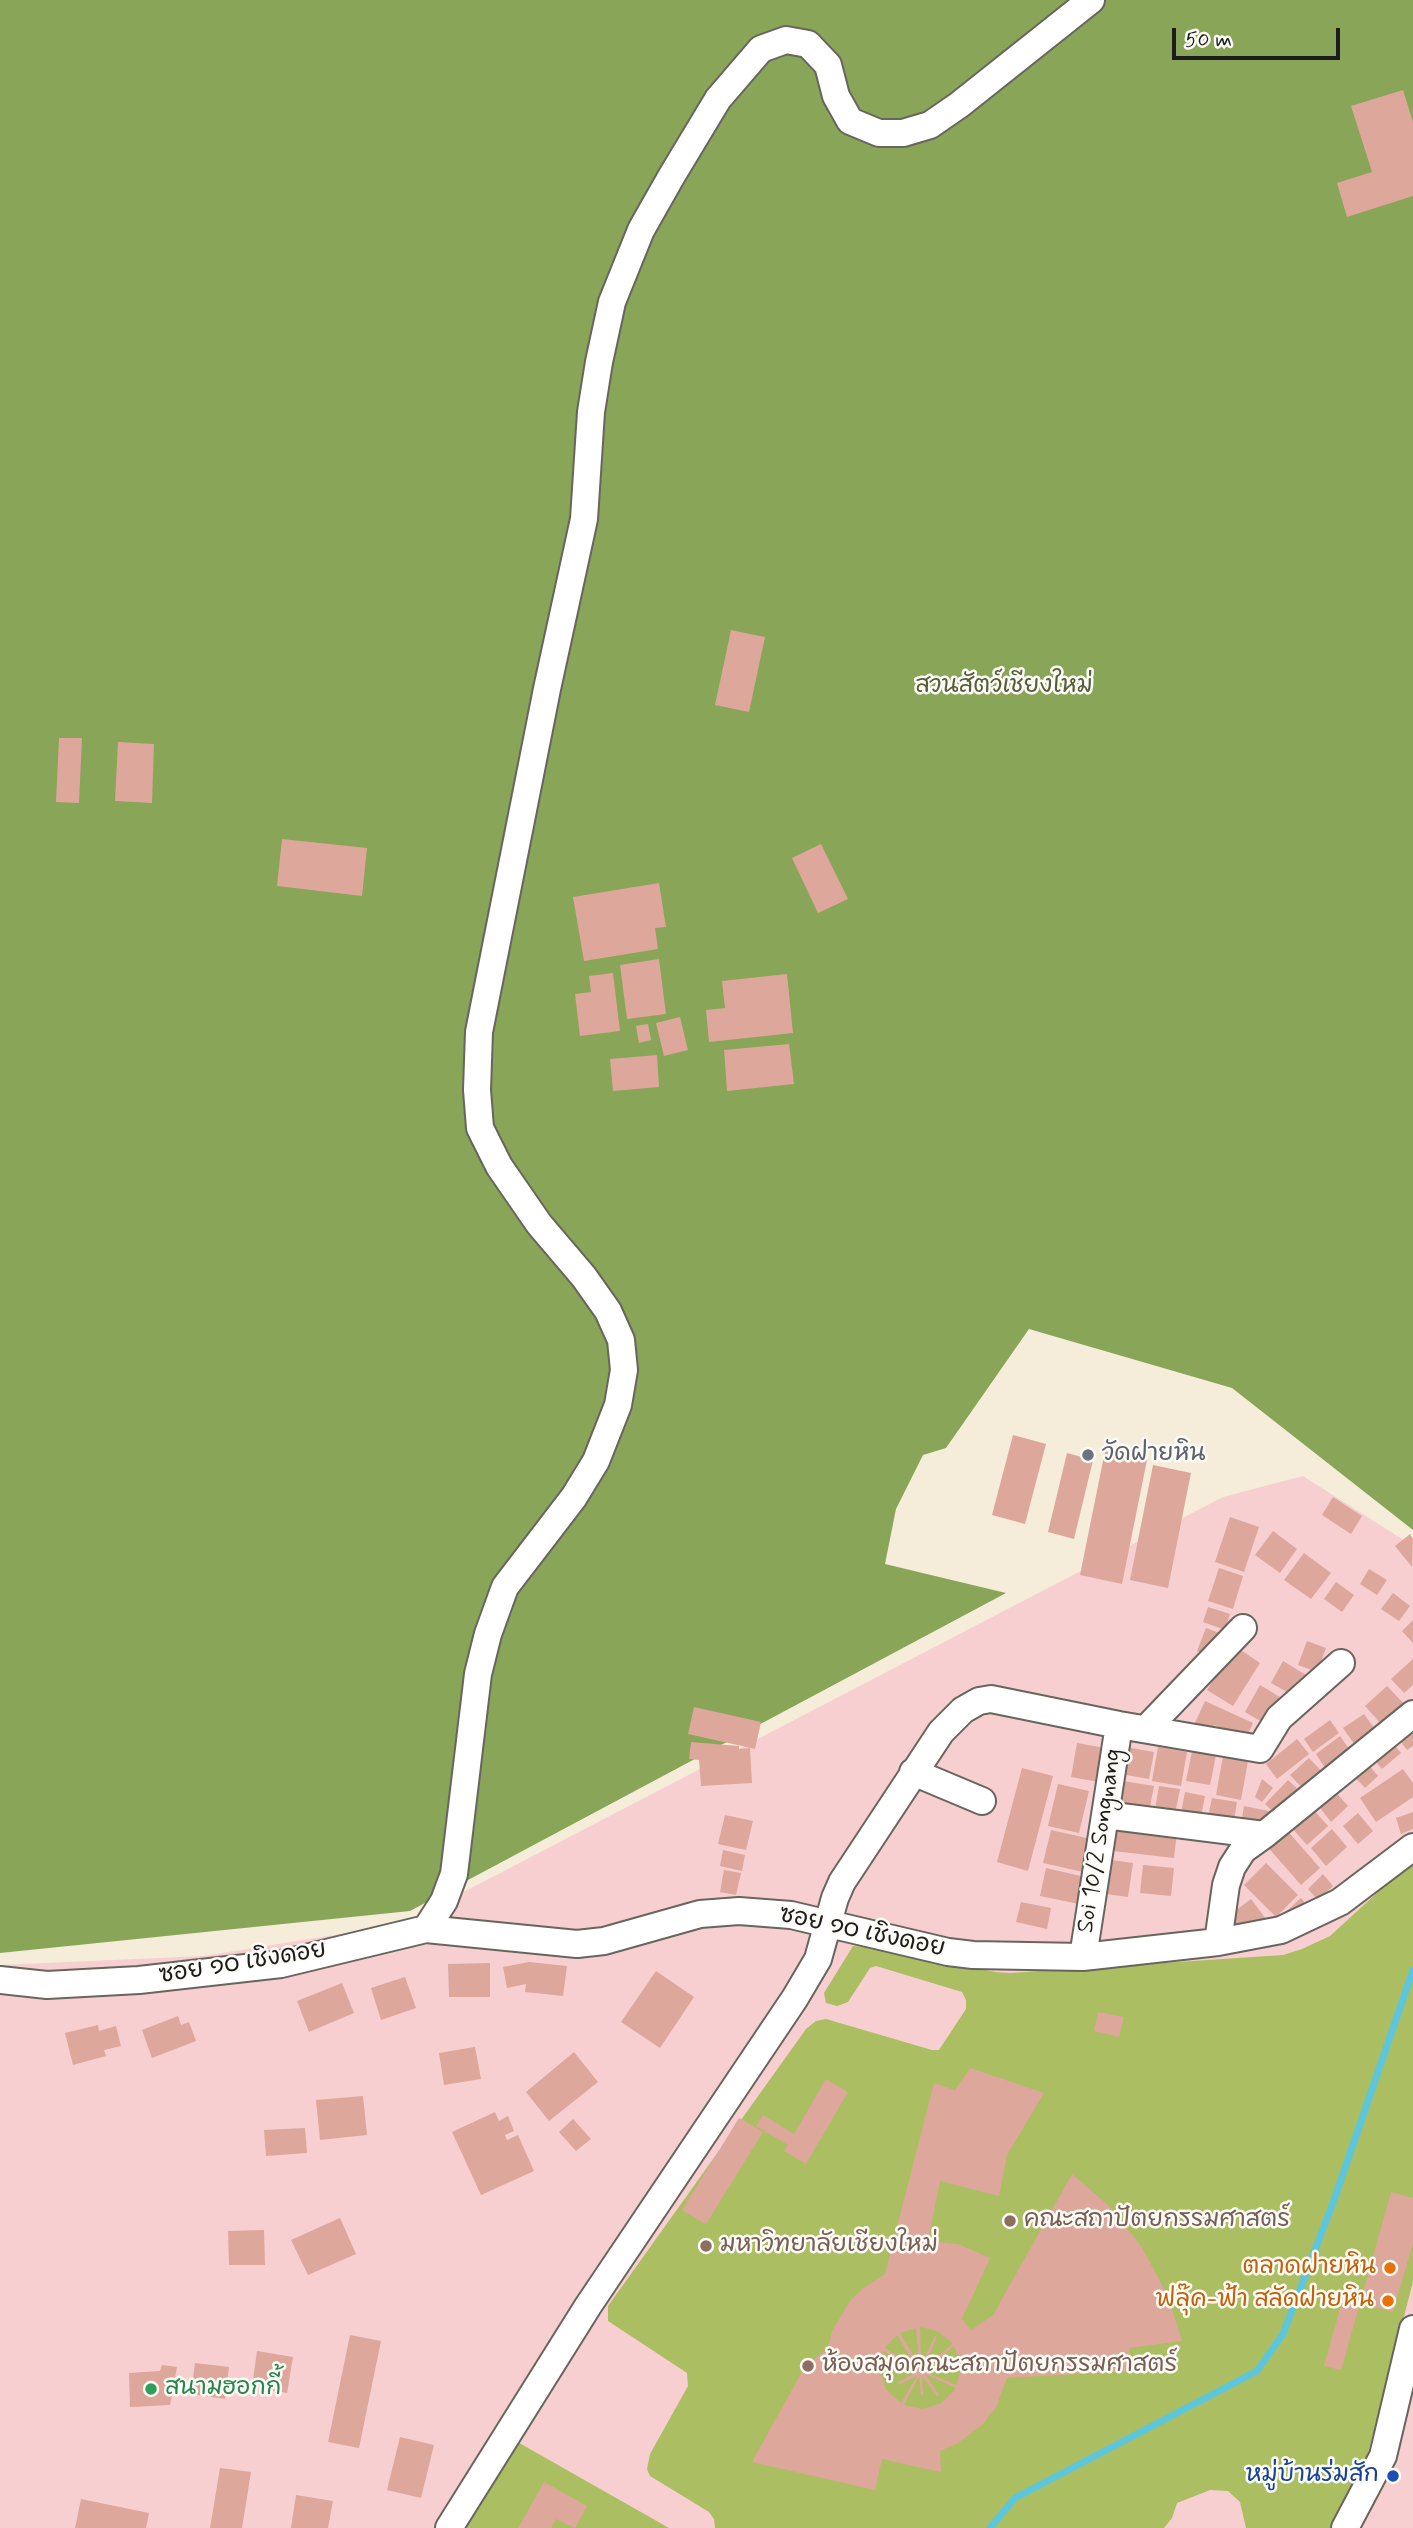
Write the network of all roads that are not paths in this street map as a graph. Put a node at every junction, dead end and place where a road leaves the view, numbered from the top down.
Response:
1 (1091, 0) edge
2 (1073, 9) edge
3 (1243, 1628) dead end
4 (1341, 1663) dead end
5 (1413, 1714) edge
6 (1119, 1725) junction
7 (1147, 1728) junction
8 (913, 1772) junction
9 (982, 1801) dead end
10 (1105, 1815) junction
11 (1264, 1835) junction
12 (1413, 1847) edge
13 (828, 1923) junction
14 (426, 1929) junction
15 (1218, 1942) junction
16 (1083, 1957) junction
17 (0, 1980) edge
18 (1413, 2329) edge
19 (449, 2528) edge
20 (1345, 2528) edge

1 - 2 street
2 - 14 street
3 - 7 street
4 - 7 street
5 - 11 street
6 - 7 street
6 - 8 street
6 - 10 street, Soi 10/2 Songnang
8 - 9 street
8 - 13 street
10 - 11 street
10 - 16 street, Soi 10/2 Songnang
11 - 15 street
12 - 15 street, ซอย ๑๐ เชิงดอย
13 - 14 street, ซอย ๑๐ เชิงดอย
13 - 16 street, ซอย ๑๐ เชิงดอย
13 - 19 street
14 - 17 street, ซอย ๑๐ เชิงดอย
15 - 16 street, ซอย ๑๐ เชิงดอย
18 - 20 street

